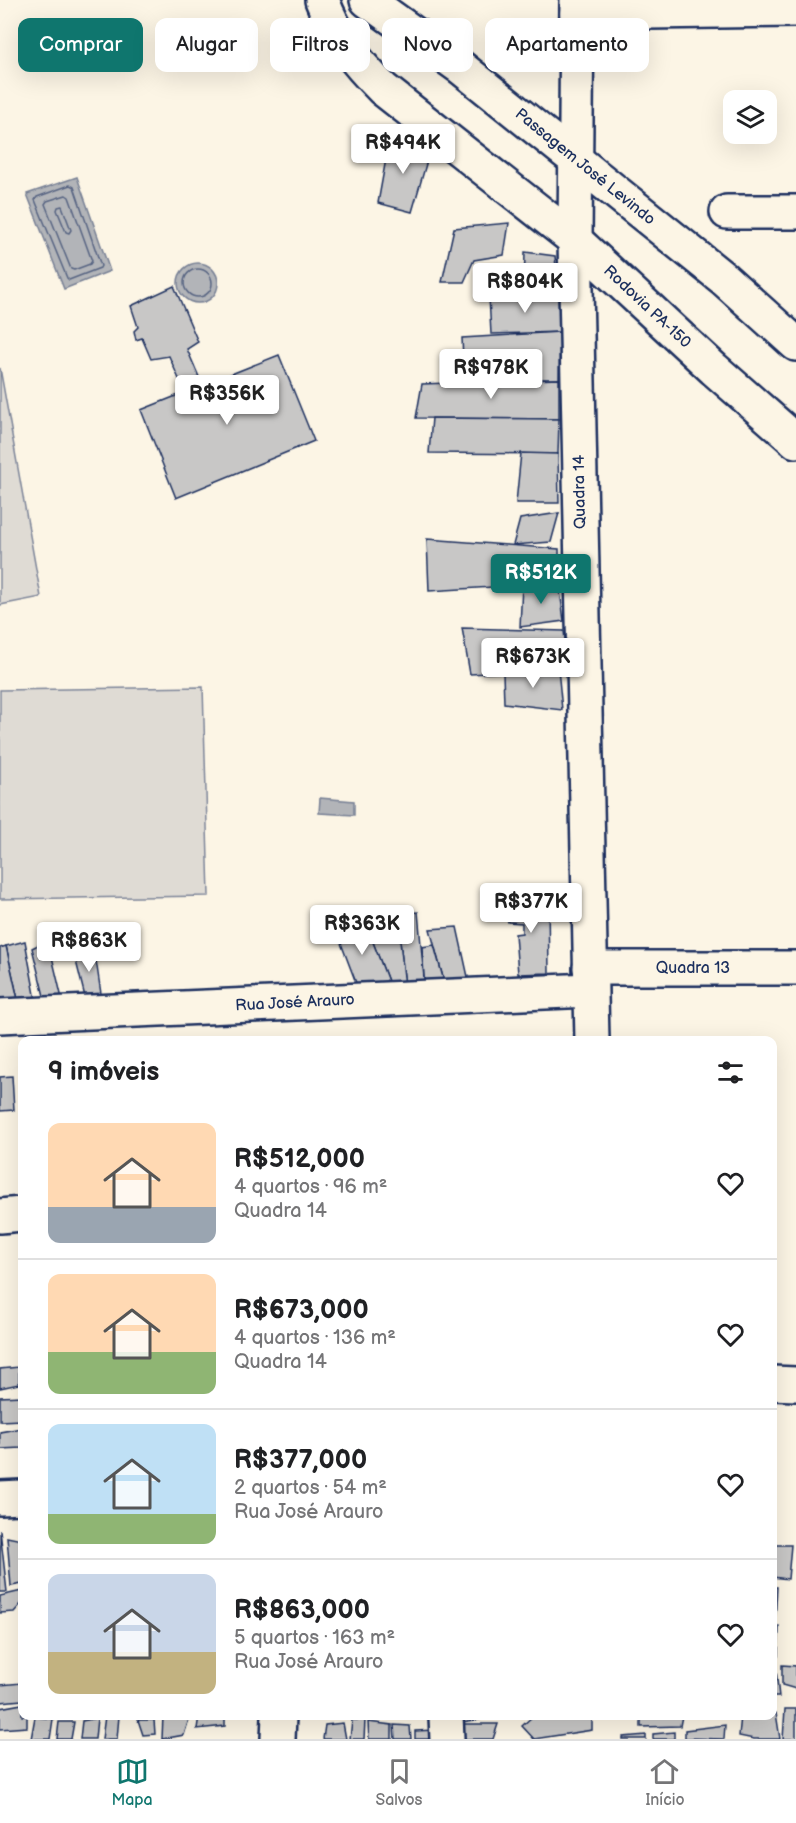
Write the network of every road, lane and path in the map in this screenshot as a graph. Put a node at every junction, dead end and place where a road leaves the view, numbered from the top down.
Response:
1 (322, 0) edge
2 (366, 0) edge
3 (577, 6) edge
4 (796, 10) edge
5 (575, 160) junction
6 (727, 212) dead end
7 (796, 212) edge
8 (575, 240) junction
9 (796, 344) edge
10 (796, 441) edge
11 (796, 968) edge
12 (590, 979) junction
13 (0, 1016) edge
14 (592, 1036) edge
15 (18, 1214) edge
16 (0, 1216) edge
17 (777, 1383) edge
18 (796, 1384) edge
19 (18, 1497) edge
20 (0, 1498) edge
21 (279, 1720) edge
22 (446, 1720) edge
23 (278, 1739) edge
24 (447, 1739) edge

1 - 8 street, Rodovia PA-150
2 - 5 street, Passagem José Levindo
3 - 4 street
3 - 5 street, Quadra 14
5 - 8 street, Quadra 14
5 - 9 street, Passagem José Levindo
6 - 7 street
8 - 10 street, Rodovia PA-150
8 - 12 street, Quadra 14
11 - 12 street, Quadra 13
12 - 13 street, Rua José Arauro
12 - 14 street, Quadra 14
15 - 16 street
17 - 18 street
19 - 20 street
21 - 23 street
22 - 24 street

